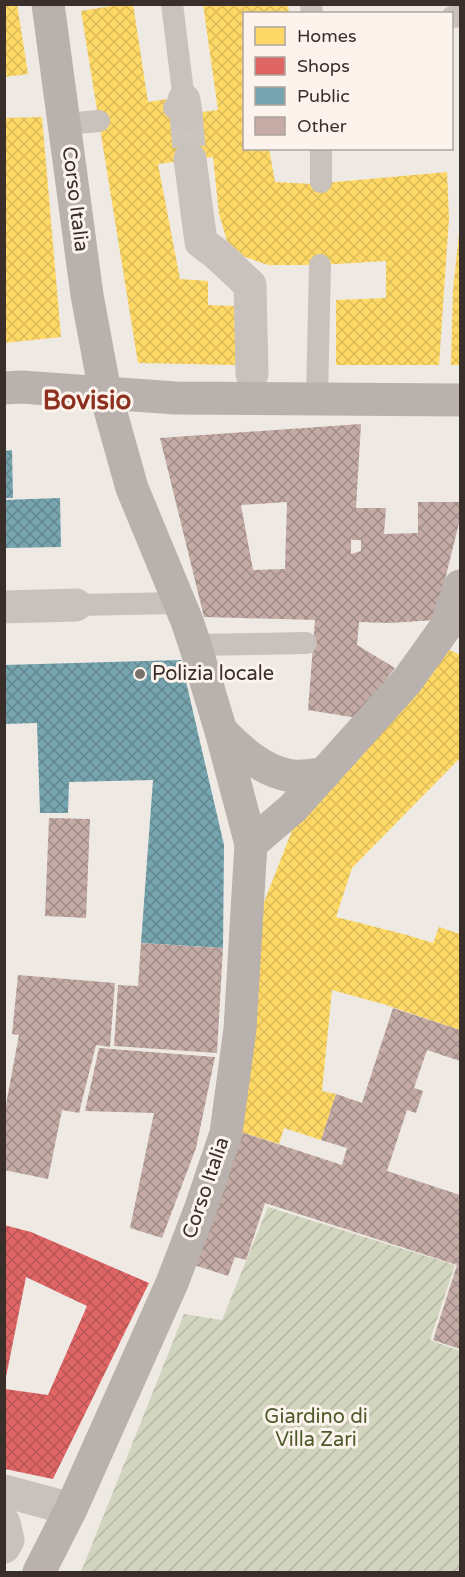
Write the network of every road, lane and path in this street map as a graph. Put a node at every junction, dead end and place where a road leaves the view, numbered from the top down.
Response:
1 (48, 4) edge
2 (172, 4) edge
3 (180, 108) tunnel mouth
4 (99, 121) dead end
5 (65, 124) junction
6 (321, 150) edge
7 (190, 159) tunnel mouth
8 (321, 182) dead end
9 (320, 265) dead end
10 (252, 374) dead end
11 (4, 388) edge
12 (105, 393) junction
13 (317, 399) junction
14 (460, 400) edge
15 (460, 586) edge
16 (179, 603) junction
17 (76, 605) joint
18 (4, 607) edge
19 (306, 643) dead end
20 (195, 645) junction
21 (221, 731) junction
22 (325, 773) junction
23 (251, 844) junction
24 (4, 1491) edge
25 (71, 1509) junction
26 (4, 1523) edge
27 (4, 1547) edge
28 (39, 1572) edge

1 - 5 street, Corso Italia
2 - 3 lane
4 - 5 lane
5 - 12 street, Corso Italia
6 - 8 lane
7 - 10 street
9 - 13 lane
11 - 12 street
12 - 13 street
12 - 16 street, Corso Italia
13 - 14 street
15 - 22 street
16 - 17 lane
16 - 20 street, Corso Italia
17 - 18 street
19 - 20 lane
20 - 21 street, Corso Italia
21 - 22 street
21 - 23 street, Corso Italia
22 - 23 street
23 - 25 street, Corso Italia
24 - 25 street
25 - 28 street, Corso Italia
26 - 27 street

